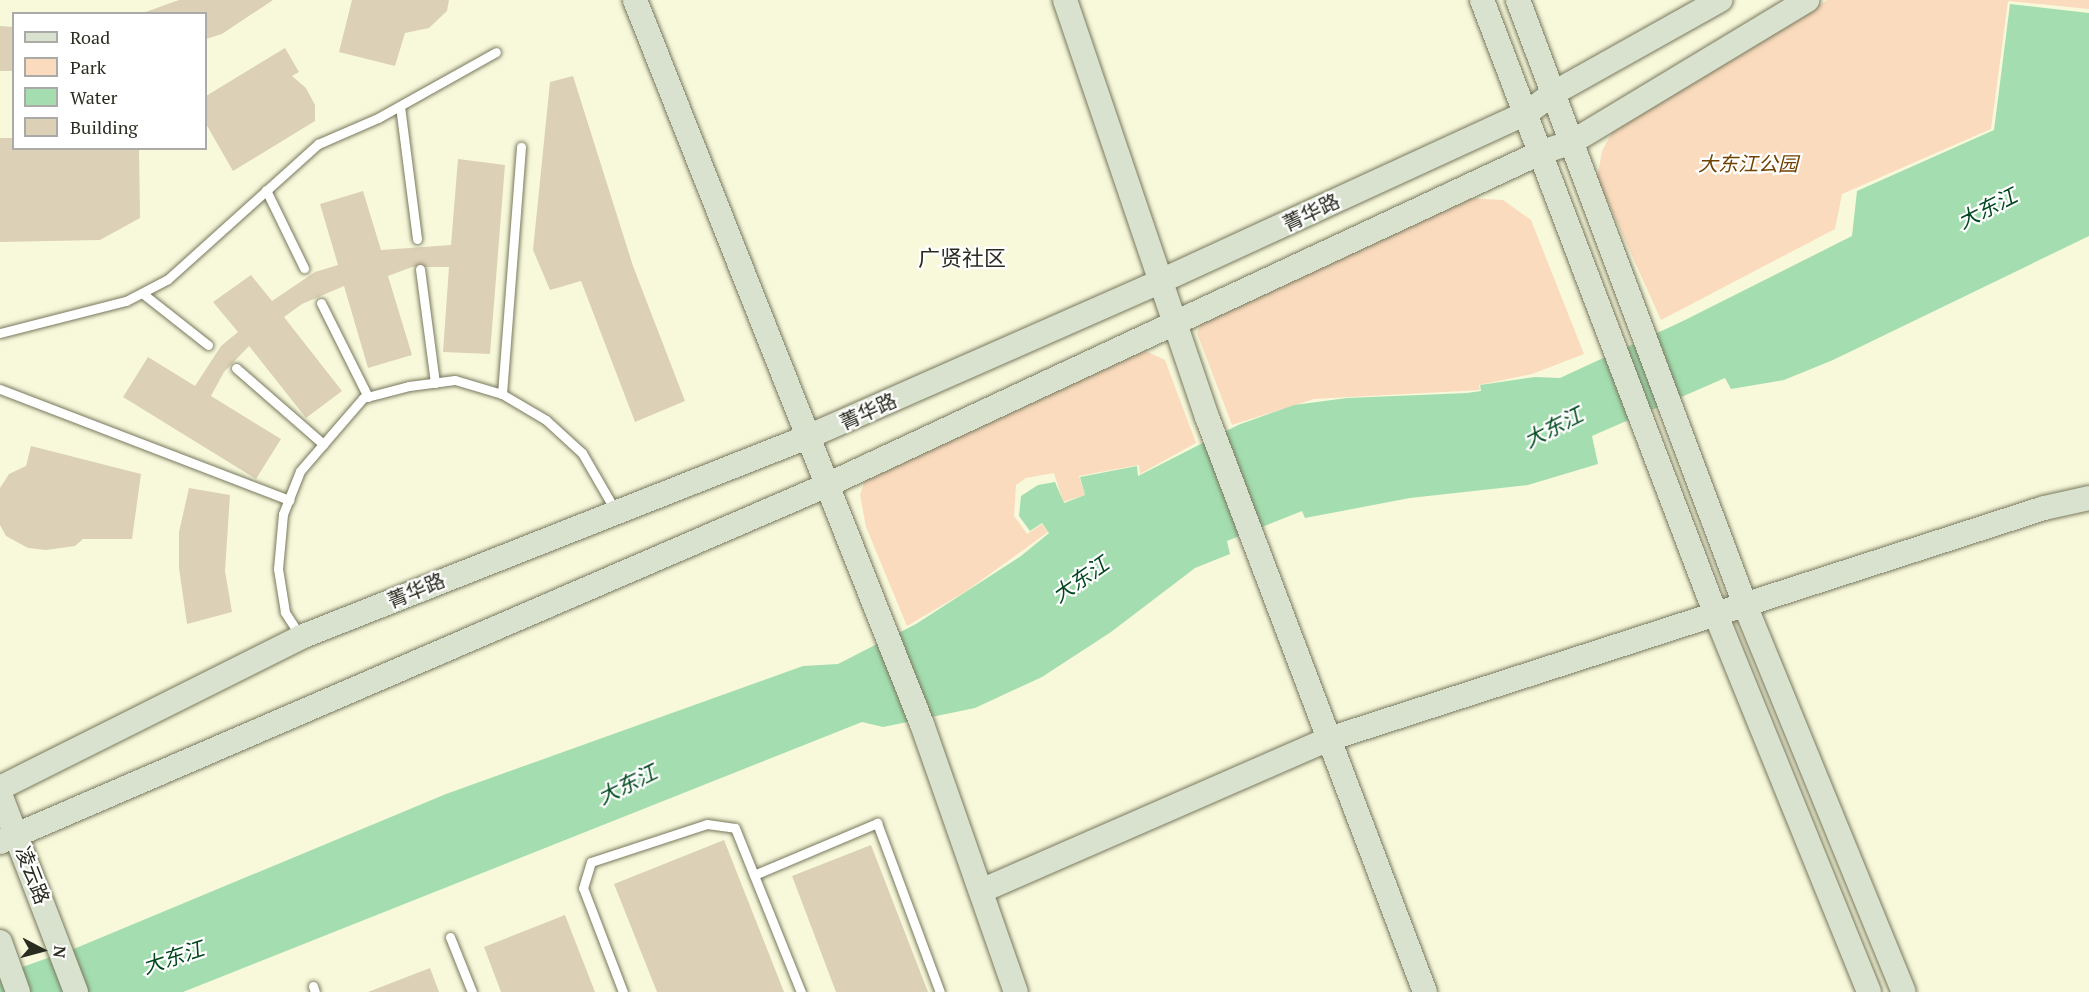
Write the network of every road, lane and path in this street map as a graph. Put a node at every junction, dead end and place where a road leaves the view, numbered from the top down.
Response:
1 (635, 0) edge
2 (1065, 0) edge
3 (1482, 0) edge
4 (1518, 0) edge
5 (1720, 0) edge
6 (1807, 0) edge
7 (496, 52) dead end
8 (1552, 94) junction
9 (399, 106) junction
10 (1527, 113) junction
11 (1572, 142) junction
12 (521, 147) dead end
13 (1542, 152) junction
14 (266, 190) junction
15 (417, 239) dead end
16 (304, 268) dead end
17 (420, 269) dead end
18 (1161, 281) junction
19 (141, 292) junction
20 (321, 303) dead end
21 (1175, 324) junction
22 (0, 333) edge
23 (208, 345) dead end
24 (236, 368) dead end
25 (435, 383) junction
26 (0, 389) edge
27 (501, 394) junction
28 (368, 397) junction
29 (810, 436) junction
30 (323, 444) junction
31 (825, 486) junction
32 (2089, 498) edge
33 (289, 500) junction
34 (615, 510) junction
35 (1745, 605) junction
36 (1716, 615) junction
37 (301, 637) junction
38 (1329, 739) junction
39 (0, 788) edge
40 (0, 794) edge
41 (9, 839) edge
42 (754, 875) junction
43 (981, 891) junction
44 (450, 937) dead end
45 (0, 942) edge
46 (18, 992) edge
47 (76, 992) edge
48 (472, 992) edge
49 (623, 992) edge
50 (801, 992) edge
51 (940, 992) edge
52 (1016, 992) edge
53 (1425, 992) edge
54 (1869, 992) edge
55 (1904, 992) edge

1 - 29 street
2 - 18 street
3 - 10 street
4 - 8 street
5 - 8 street, 菁华路
6 - 11 street
7 - 9 lane
8 - 10 street, 菁华路
8 - 11 street
9 - 14 lane
9 - 15 lane
10 - 13 street
10 - 18 street, 菁华路
11 - 13 street
11 - 35 street
12 - 27 lane
13 - 21 street
13 - 36 street
14 - 16 lane
14 - 19 lane
17 - 25 lane
18 - 21 street
18 - 29 street, 菁华路
19 - 22 lane
19 - 23 lane
20 - 28 lane
21 - 31 street
21 - 38 street
24 - 30 lane
25 - 27 lane
25 - 28 lane
26 - 33 lane
27 - 34 lane
28 - 30 lane
29 - 31 street
29 - 34 street, 菁华路
30 - 33 lane
31 - 41 street
31 - 43 street
32 - 35 street
33 - 37 lane
34 - 37 street, 菁华路
35 - 36 street
35 - 55 street
36 - 38 street
36 - 54 street
37 - 39 street, 菁华路
38 - 43 street
38 - 53 street
40 - 41 street, 凌云路
41 - 47 street, 凌云路
42 - 49 lane
42 - 50 lane
42 - 51 lane
43 - 52 street
44 - 48 lane
45 - 46 street

